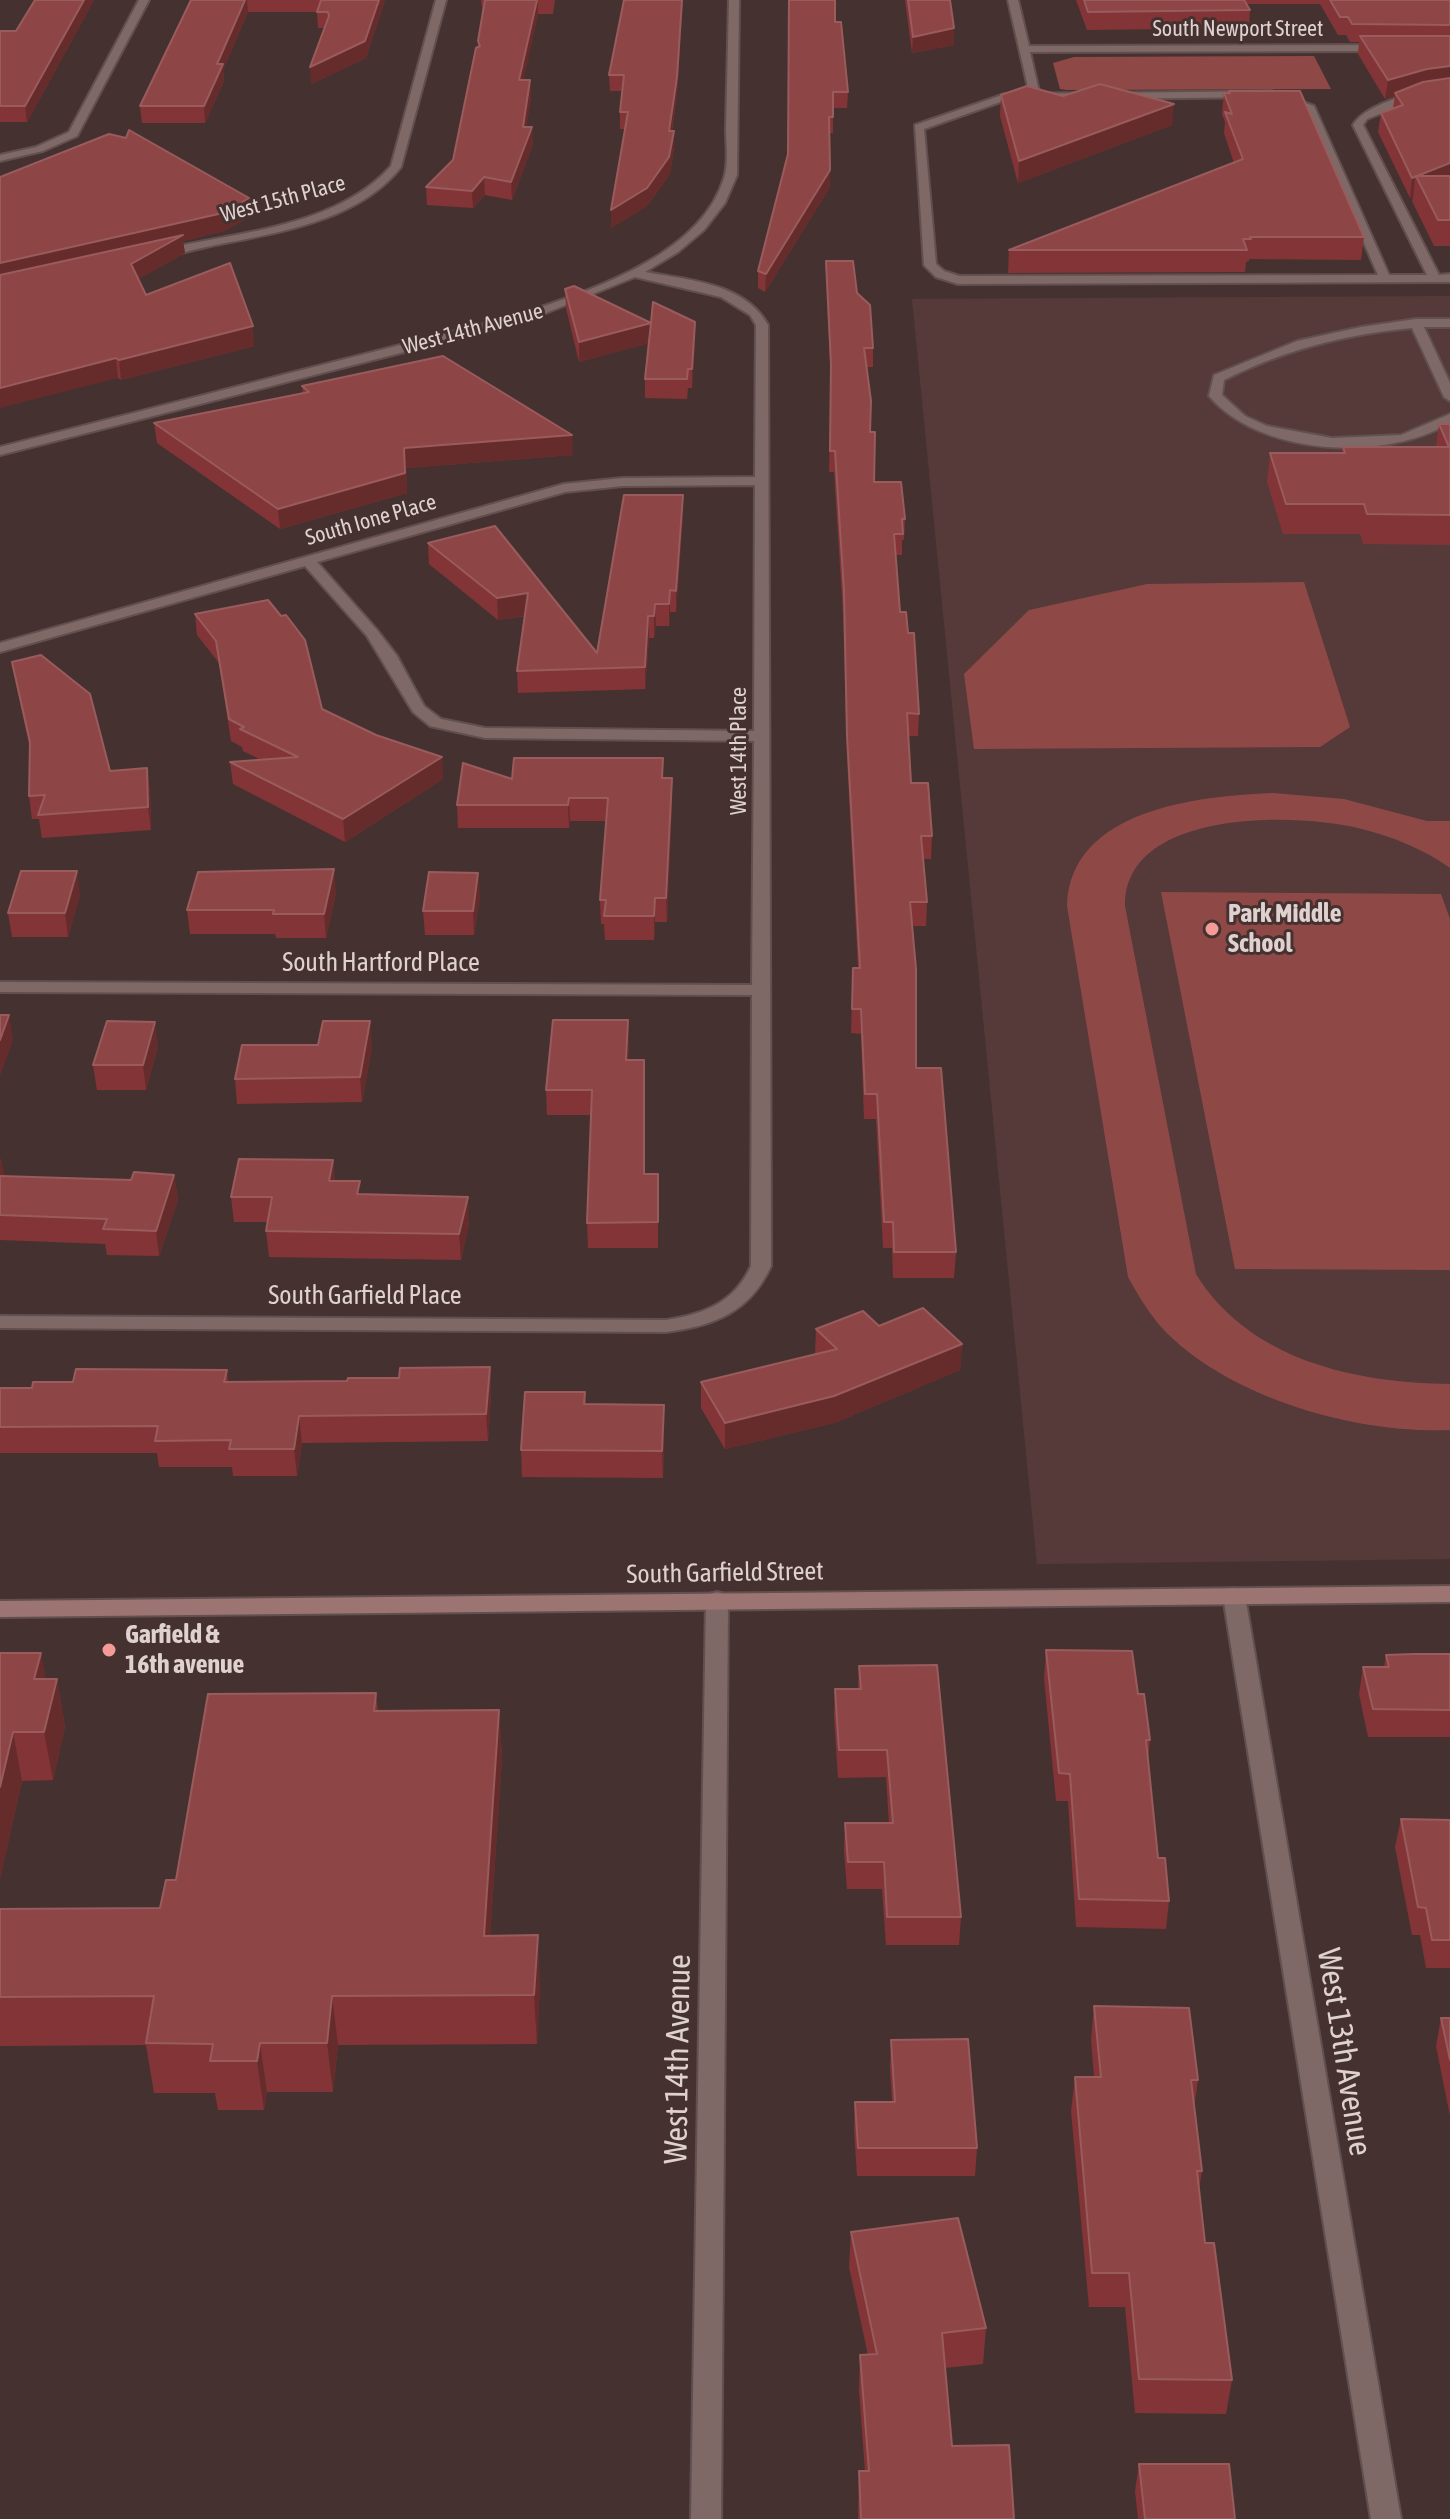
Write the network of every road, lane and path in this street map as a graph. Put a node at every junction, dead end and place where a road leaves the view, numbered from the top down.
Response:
1 (144, 0) edge
2 (441, 0) edge
3 (734, 0) edge
4 (1013, 0) edge
5 (1402, 48) edge
6 (1025, 49) junction
7 (1450, 90) edge
8 (1035, 96) junction
9 (0, 158) edge
10 (154, 254) edge
11 (633, 273) junction
12 (1434, 277) junction
13 (1450, 278) edge
14 (1385, 279) junction
15 (1416, 323) junction
16 (1450, 323) edge
17 (1450, 397) edge
18 (1450, 418) edge
19 (0, 451) edge
20 (761, 481) junction
21 (308, 561) junction
22 (0, 648) edge
23 (761, 736) junction
24 (0, 987) edge
25 (762, 990) junction
26 (727, 1310) joint
27 (0, 1322) edge
28 (1450, 1594) edge
29 (1234, 1596) junction
30 (717, 1600) junction
31 (0, 1609) edge
32 (706, 2519) edge
33 (1386, 2519) edge

1 - 9 street
2 - 10 street, West 15th Place
3 - 11 street, West 14th Avenue
4 - 6 street
5 - 6 street, South Newport Street
6 - 8 street
7 - 12 street
8 - 14 street
8 - 14 street
11 - 19 street, West 14th Avenue
11 - 20 street, West 14th Place
12 - 13 street
12 - 14 street
15 - 16 street
15 - 17 street
15 - 18 street
20 - 21 street, South Ione Place
20 - 23 street, West 14th Place
21 - 22 street, South Ione Place
21 - 23 street
23 - 25 street, West 14th Place
24 - 25 street, South Hartford Place
25 - 26 street, West 14th Place
26 - 27 street, South Garfield Place
28 - 29 street, South Garfield Street
29 - 30 street, South Garfield Street
29 - 33 street, West 13th Avenue
30 - 31 street, South Garfield Street
30 - 32 street, West 14th Avenue

